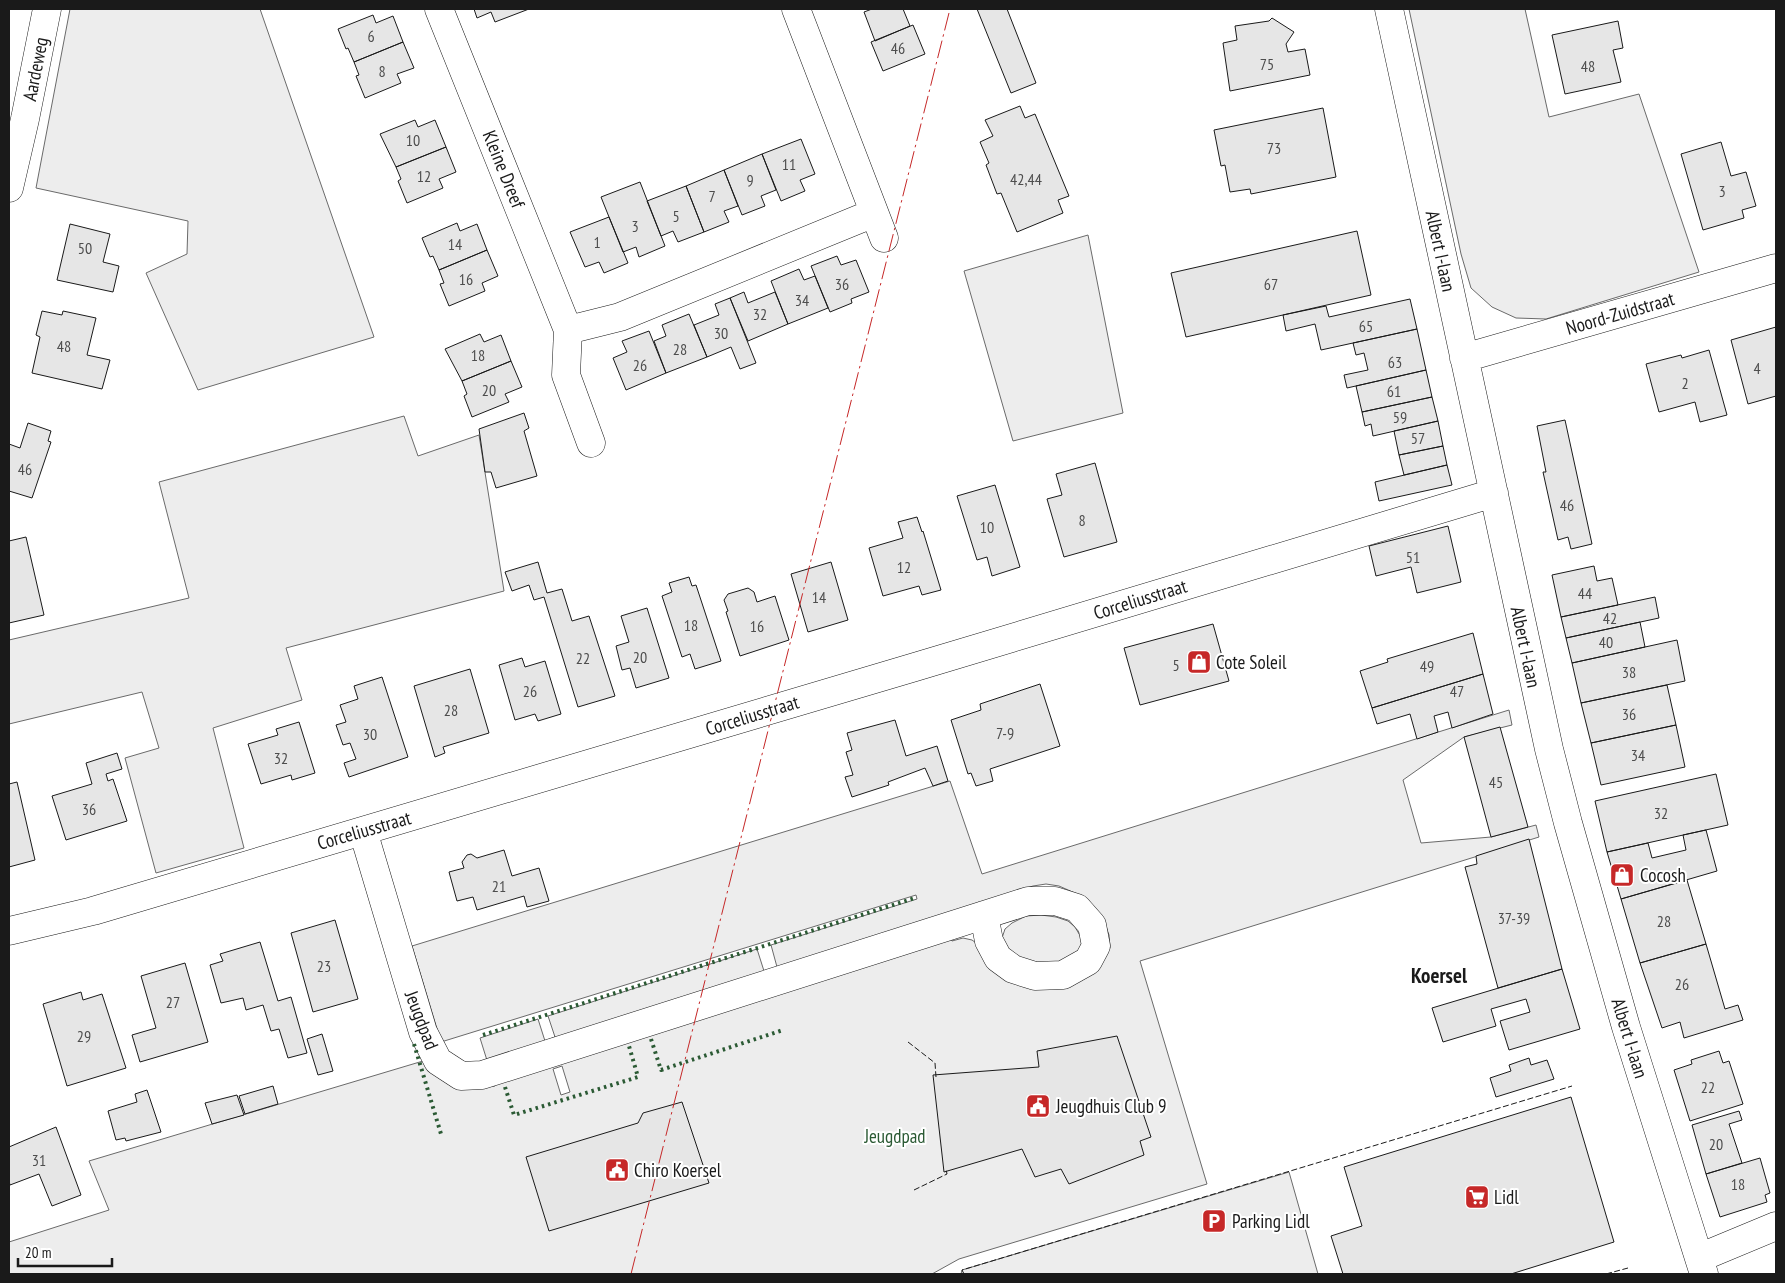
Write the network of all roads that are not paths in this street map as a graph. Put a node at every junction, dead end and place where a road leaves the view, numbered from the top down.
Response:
1 (48, 9) edge
2 (439, 9) edge
3 (796, 9) edge
4 (1389, 9) edge
5 (9, 188) edge
6 (874, 213) junction
7 (884, 238) dead end
8 (1776, 268) edge
9 (568, 330) junction
10 (1464, 358) junction
11 (591, 442) dead end
12 (1494, 493) junction
13 (363, 831) junction
14 (984, 915) dead end
15 (9, 931) edge
16 (1776, 1226) edge
17 (1702, 1266) edge

1 - 5 street, Aardeweg
2 - 9 street, Kleine Dreef
3 - 6 street
4 - 10 street, Albert I-laan
6 - 7 street
6 - 9 street
8 - 10 street, Noord-Zuidstraat
9 - 11 street, Kleine Dreef
10 - 12 street, Albert I-laan
12 - 13 street, Corceliusstraat
12 - 17 street, Albert I-laan
13 - 14 street, Jeugdpad
13 - 15 street, Corceliusstraat
16 - 17 street

